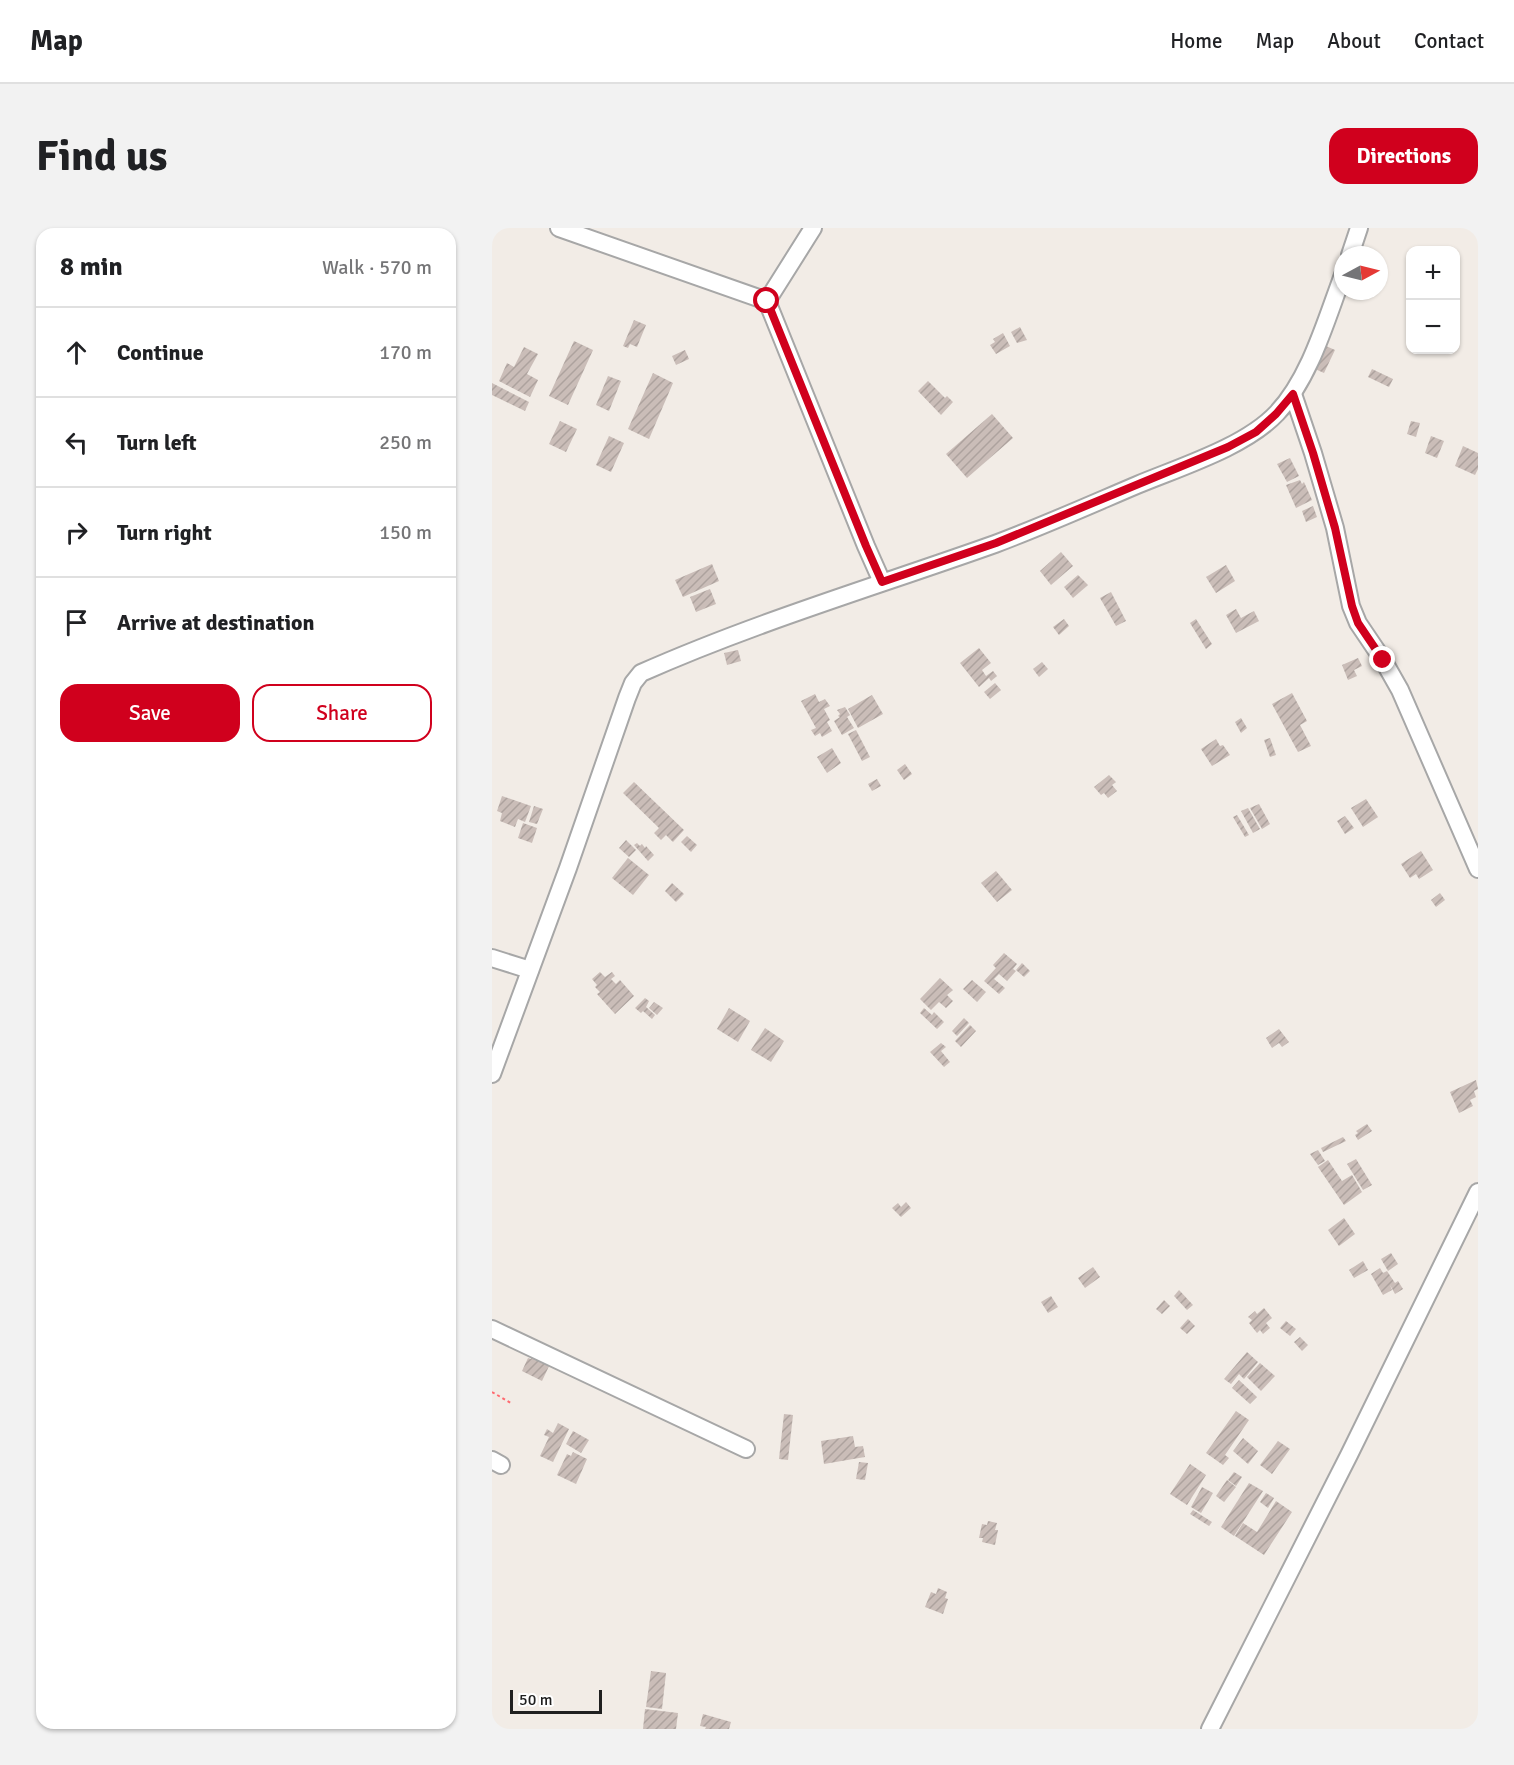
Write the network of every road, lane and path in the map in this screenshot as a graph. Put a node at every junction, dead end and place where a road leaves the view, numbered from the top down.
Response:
1 (559, 228) edge
2 (813, 228) edge
3 (1359, 228) edge
4 (1353, 246) edge
5 (1334, 298) edge
6 (767, 301) junction
7 (1293, 394) junction
8 (882, 582) junction
9 (1478, 869) edge
10 (492, 958) edge
11 (530, 970) junction
12 (492, 1074) edge
13 (1478, 1192) edge
14 (492, 1329) edge
15 (492, 1392) edge
16 (511, 1403) dead end
17 (746, 1449) dead end
18 (1210, 1729) edge

1 - 6 street
2 - 6 street
3 - 4 street
5 - 7 street
6 - 8 street
7 - 8 street
7 - 9 street
8 - 11 street
10 - 11 street
11 - 12 street
13 - 18 street
14 - 17 street
15 - 16 path

